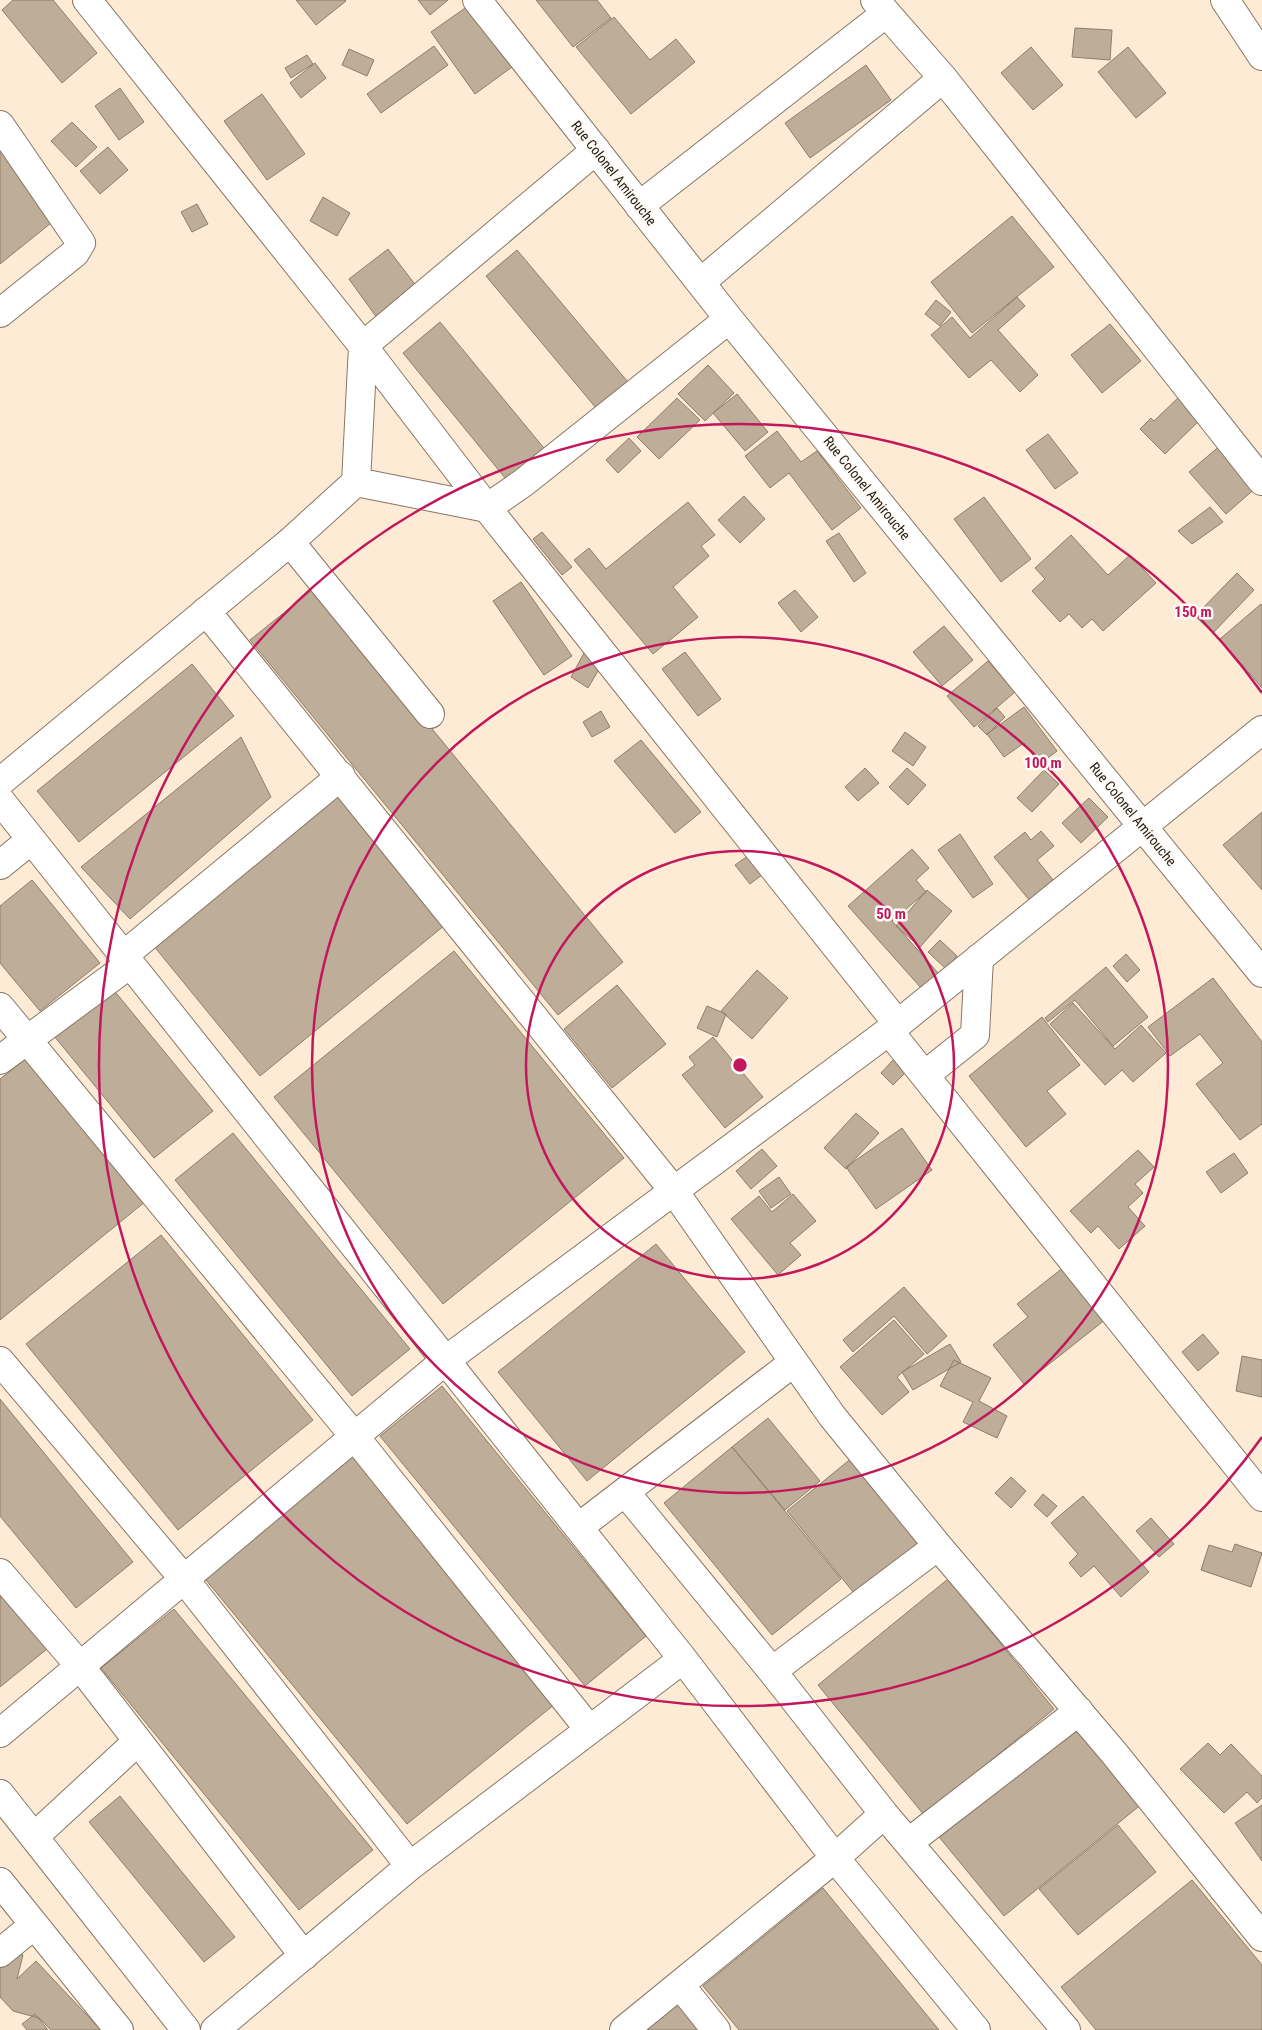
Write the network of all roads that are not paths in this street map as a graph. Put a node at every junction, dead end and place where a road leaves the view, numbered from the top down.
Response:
1 (87, 0) edge
2 (477, 0) edge
3 (1224, 0) edge
4 (880, 7) edge
5 (1262, 56) edge
6 (943, 78) junction
7 (0, 125) edge
8 (596, 150) junction
9 (639, 206) junction
10 (701, 282) junction
11 (0, 313) edge
12 (729, 319) junction
13 (363, 346) junction
14 (1262, 481) edge
15 (356, 482) junction
16 (487, 508) junction
17 (290, 542) junction
18 (206, 611) junction
19 (430, 714) dead end
20 (1262, 730) edge
21 (341, 776) junction
22 (0, 782) edge
23 (0, 800) edge
24 (1142, 825) junction
25 (31, 840) junction
26 (0, 865) edge
27 (979, 958) junction
28 (127, 959) junction
29 (1262, 973) edge
30 (0, 1007) edge
31 (893, 1027) junction
32 (27, 1040) junction
33 (0, 1060) edge
34 (924, 1075) junction
35 (674, 1191) junction
36 (446, 1360) junction
37 (0, 1361) edge
38 (794, 1362) junction
39 (355, 1437) junction
40 (625, 1492) junction
41 (1262, 1497) edge
42 (579, 1527) junction
43 (938, 1546) junction
44 (0, 1573) edge
45 (184, 1579) junction
46 (683, 1659) junction
47 (80, 1666) junction
48 (772, 1671) junction
49 (1079, 1712) junction
50 (589, 1729) junction
51 (0, 1733) edge
52 (138, 1741) junction
53 (0, 1794) edge
54 (884, 1814) junction
55 (34, 1837) junction
56 (909, 1842) junction
57 (835, 1858) junction
58 (410, 1866) junction
59 (0, 1882) edge
60 (34, 1925) junction
61 (1262, 1937) edge
62 (0, 1953) edge
63 (304, 1956) junction
64 (680, 1985) junction
65 (119, 2030) edge
66 (186, 2030) edge
67 (215, 2030) edge
68 (624, 2030) edge
69 (716, 2030) edge
70 (976, 2030) edge
71 (1066, 2030) edge

1 - 13 main road
2 - 8 main road, Rue Colonel Amirouche
3 - 5 main road
4 - 6 main road
4 - 9 main road
6 - 10 main road
6 - 14 main road
7 - 11 main road
8 - 9 main road, Rue Colonel Amirouche
8 - 13 main road
9 - 10 main road, Rue Colonel Amirouche
10 - 12 main road, Rue Colonel Amirouche
12 - 16 main road
12 - 24 main road, Rue Colonel Amirouche
13 - 15 main road
13 - 16 main road
15 - 16 main road
15 - 17 main road
16 - 31 main road
17 - 18 main road
17 - 19 main road
18 - 21 main road
18 - 22 main road
20 - 24 main road
21 - 28 main road
21 - 35 main road
23 - 25 main road
24 - 27 main road
24 - 29 main road, Rue Colonel Amirouche
25 - 26 main road
25 - 28 main road
27 - 31 main road
27 - 34 main road
28 - 32 main road
28 - 36 main road
30 - 32 main road
31 - 34 main road
31 - 35 main road
32 - 33 main road
32 - 39 main road
34 - 41 main road
35 - 36 main road
35 - 38 main road
36 - 39 main road
36 - 42 main road
37 - 45 main road
38 - 40 main road
38 - 43 main road
39 - 45 main road
39 - 50 main road
40 - 42 main road
40 - 48 main road
42 - 46 main road
43 - 48 main road
43 - 49 main road
44 - 47 main road
45 - 47 main road
45 - 58 main road
46 - 50 main road
46 - 57 main road
47 - 51 main road
47 - 52 main road
48 - 54 main road
49 - 56 main road
49 - 61 main road
50 - 58 main road
52 - 55 main road
52 - 63 main road
53 - 55 main road
54 - 56 main road
54 - 57 main road
55 - 66 main road
56 - 71 main road
57 - 64 main road
57 - 70 main road
58 - 63 main road
59 - 60 main road
60 - 62 main road
60 - 65 main road
63 - 67 main road
64 - 68 main road
64 - 69 main road

